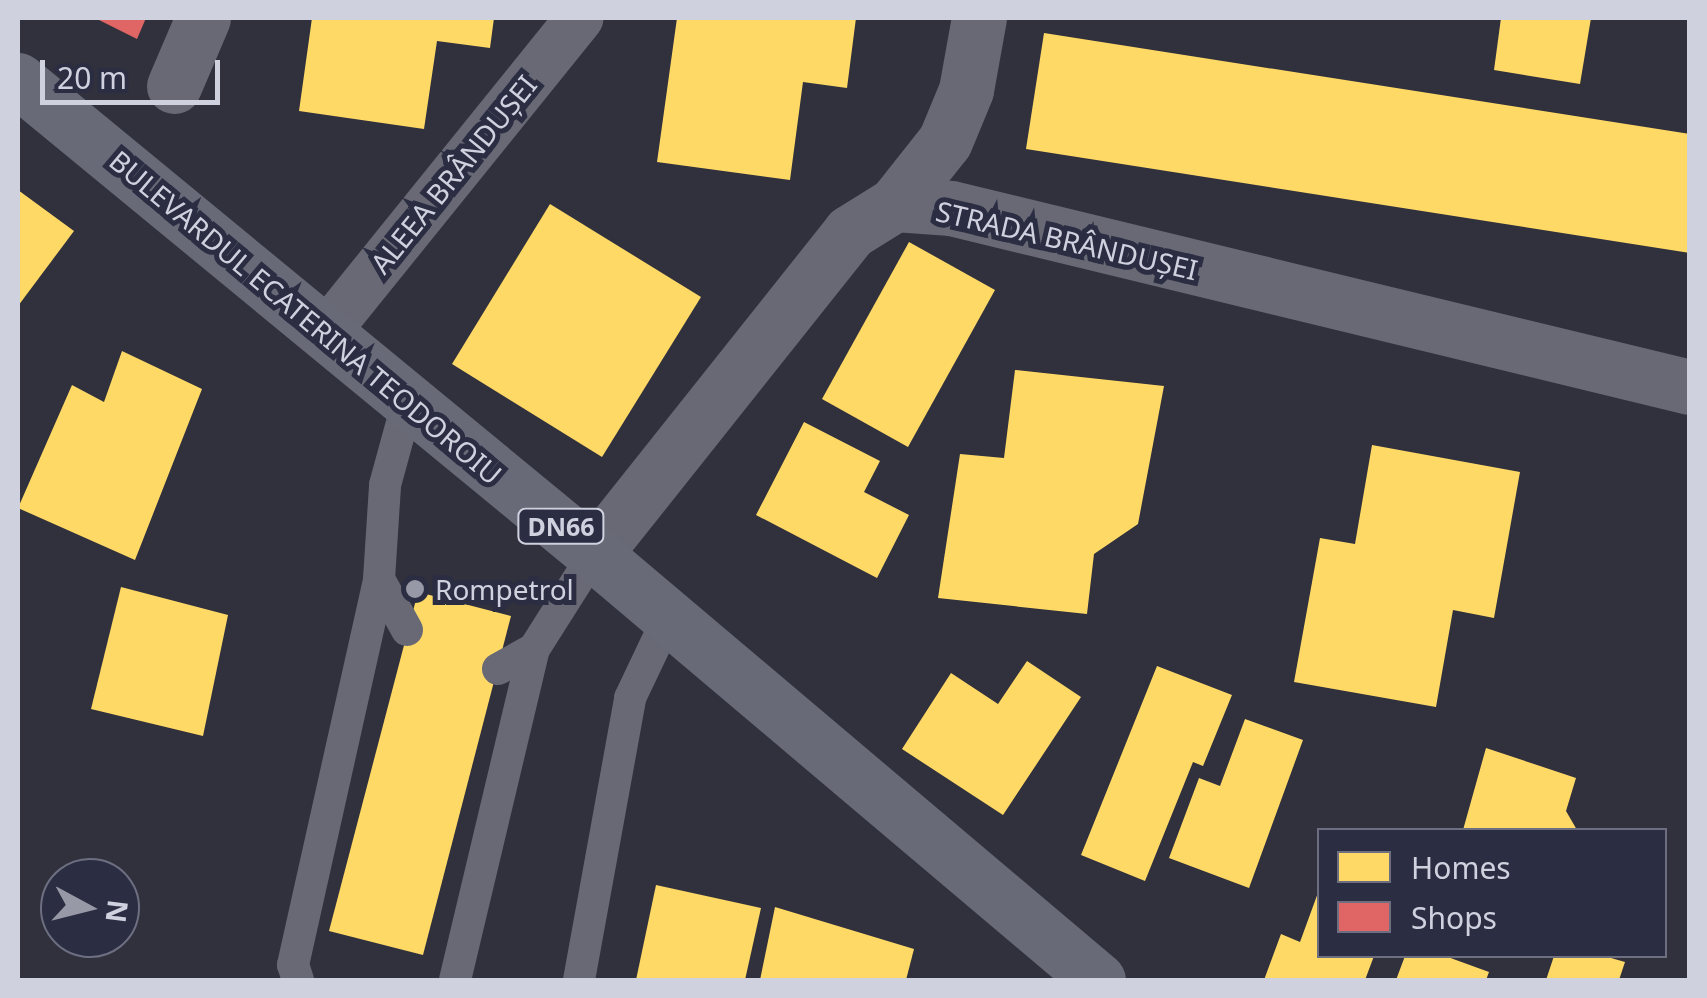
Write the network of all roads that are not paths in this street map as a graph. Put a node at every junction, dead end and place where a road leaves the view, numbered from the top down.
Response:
1 (202, 18) edge
2 (580, 18) edge
3 (979, 18) edge
4 (18, 80) edge
5 (174, 86) dead end
6 (894, 204) junction
7 (327, 332) junction
8 (1690, 387) edge
9 (408, 401) junction
10 (594, 554) junction
11 (378, 579) junction
12 (668, 618) junction
13 (408, 630) dead end
14 (534, 649) junction
15 (498, 669) dead end
16 (298, 980) edge
17 (455, 980) edge
18 (580, 980) edge
19 (1098, 980) edge

1 - 5 street
2 - 7 street, ALEEA BRÂNDUȘEI
3 - 6 street
4 - 7 main road, BULEVARDUL ECATERINA TEODOROIU / DN66
6 - 8 street, STRADA BRÂNDUȘEI
6 - 10 street
7 - 9 main road, BULEVARDUL ECATERINA TEODOROIU / DN66
9 - 10 main road, BULEVARDUL ECATERINA TEODOROIU / DN66
9 - 11 lane
10 - 12 main road, BULEVARDUL ECATERINA TEODOROIU / DN66
10 - 14 lane
11 - 13 lane
11 - 16 lane
12 - 18 lane
12 - 19 main road, BULEVARDUL ECATERINA TEODOROIU / DN66
14 - 15 lane
14 - 17 lane

